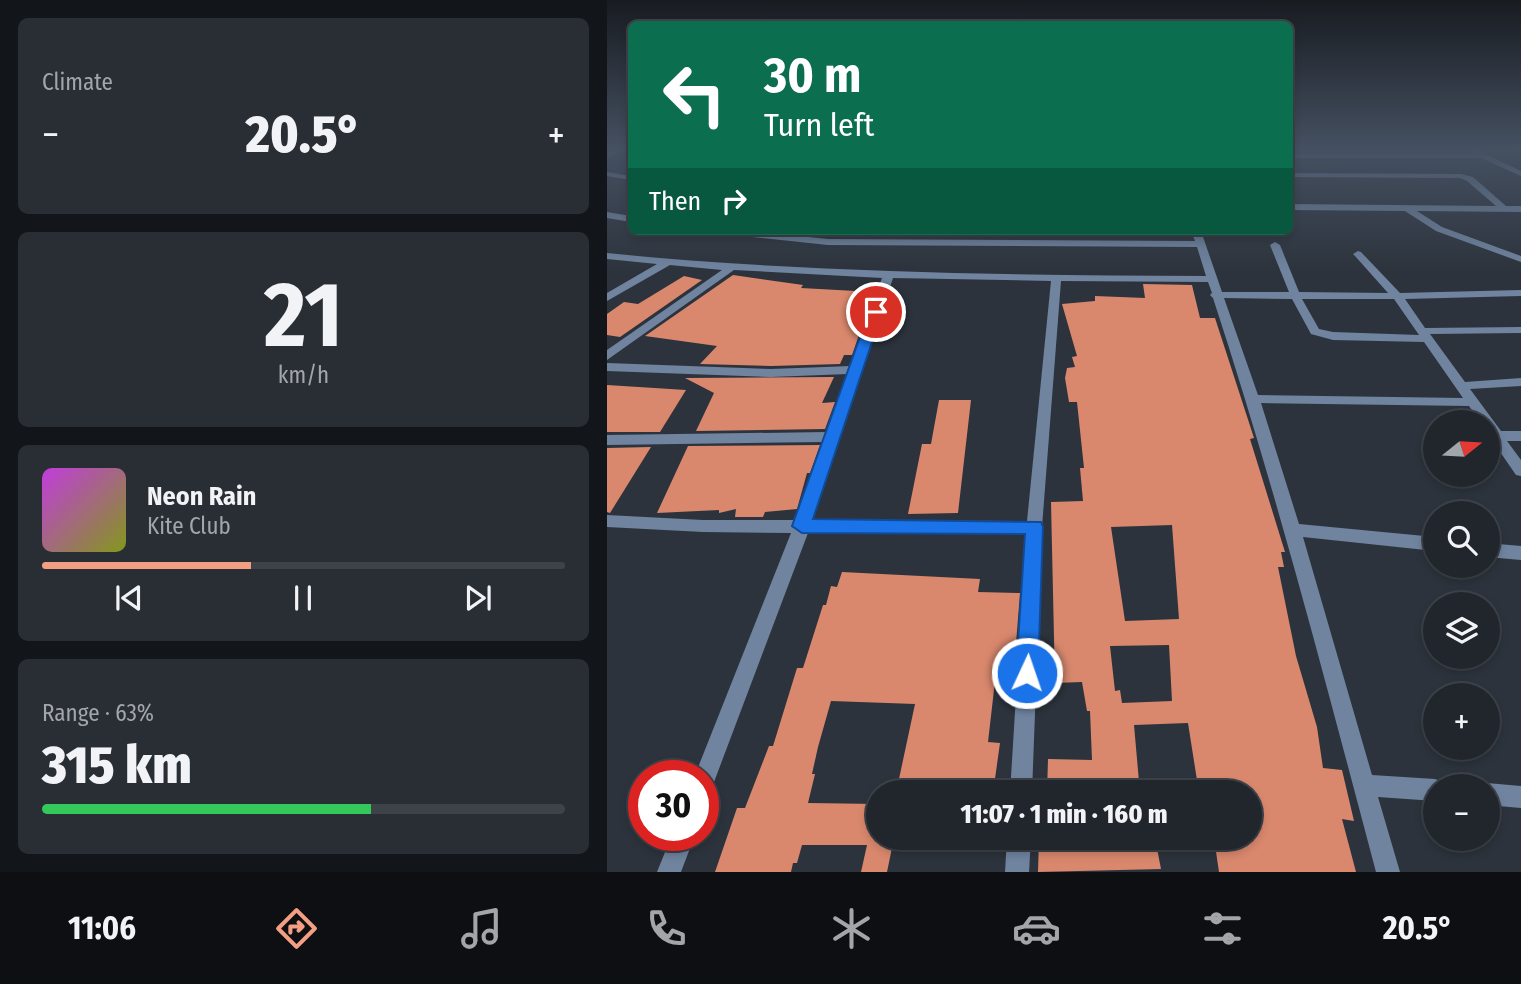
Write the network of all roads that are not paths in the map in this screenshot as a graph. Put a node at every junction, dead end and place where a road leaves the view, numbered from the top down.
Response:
1 (1483, 191) edge
2 (1293, 207) edge
3 (1407, 208) junction
4 (1504, 209) junction
5 (1521, 209) edge
6 (607, 215) edge
7 (628, 218) edge
8 (768, 235) edge
9 (1198, 238) edge
10 (1275, 245) dead end
11 (1358, 254) dead end
12 (609, 258) edge
13 (1521, 259) edge
14 (668, 262) junction
15 (731, 268) junction
16 (888, 276) junction
17 (1056, 279) junction
18 (1213, 287) junction
19 (1521, 293) edge
20 (1295, 296) junction
21 (1397, 296) junction
22 (607, 298) edge
23 (1521, 330) edge
24 (1426, 335) junction
25 (607, 356) edge
26 (607, 367) edge
27 (854, 370) junction
28 (1521, 382) edge
29 (1462, 386) junction
30 (1253, 399) junction
31 (1474, 402) junction
32 (1479, 410) edge
33 (1500, 436) edge
34 (1521, 436) edge
35 (833, 437) junction
36 (607, 440) edge
37 (1500, 440) edge
38 (1521, 471) edge
39 (607, 521) edge
40 (802, 526) junction
41 (1034, 527) junction
42 (1293, 530) junction
43 (1423, 543) edge
44 (1500, 551) edge
45 (1521, 553) edge
46 (712, 760) edge
47 (1022, 780) edge
48 (1363, 785) junction
49 (1423, 789) edge
50 (1500, 795) edge
51 (1521, 797) edge
52 (1018, 850) edge
53 (677, 851) edge
54 (669, 872) edge
55 (1017, 872) edge
56 (1388, 872) edge

1 - 4 street
2 - 3 street
3 - 4 street
3 - 13 street
4 - 5 street
6 - 7 street
8 - 9 street
9 - 18 street
10 - 20 street
11 - 21 street
12 - 14 street
14 - 15 street
14 - 22 street
15 - 16 street
15 - 25 street
16 - 17 street
16 - 27 street
17 - 18 street
17 - 41 street
18 - 20 street
18 - 30 street
19 - 21 street
20 - 21 street
20 - 24 street
21 - 24 street
23 - 24 street
24 - 29 street
26 - 27 street
27 - 35 street
28 - 29 street
29 - 31 street
30 - 31 street
30 - 42 street
31 - 32 street
33 - 34 street
35 - 36 street
35 - 40 street
37 - 38 street
39 - 40 street
40 - 41 street
40 - 46 street
41 - 47 street
42 - 43 street
42 - 48 street
44 - 45 street
48 - 49 street
48 - 56 street
50 - 51 street
52 - 55 street
53 - 54 street

